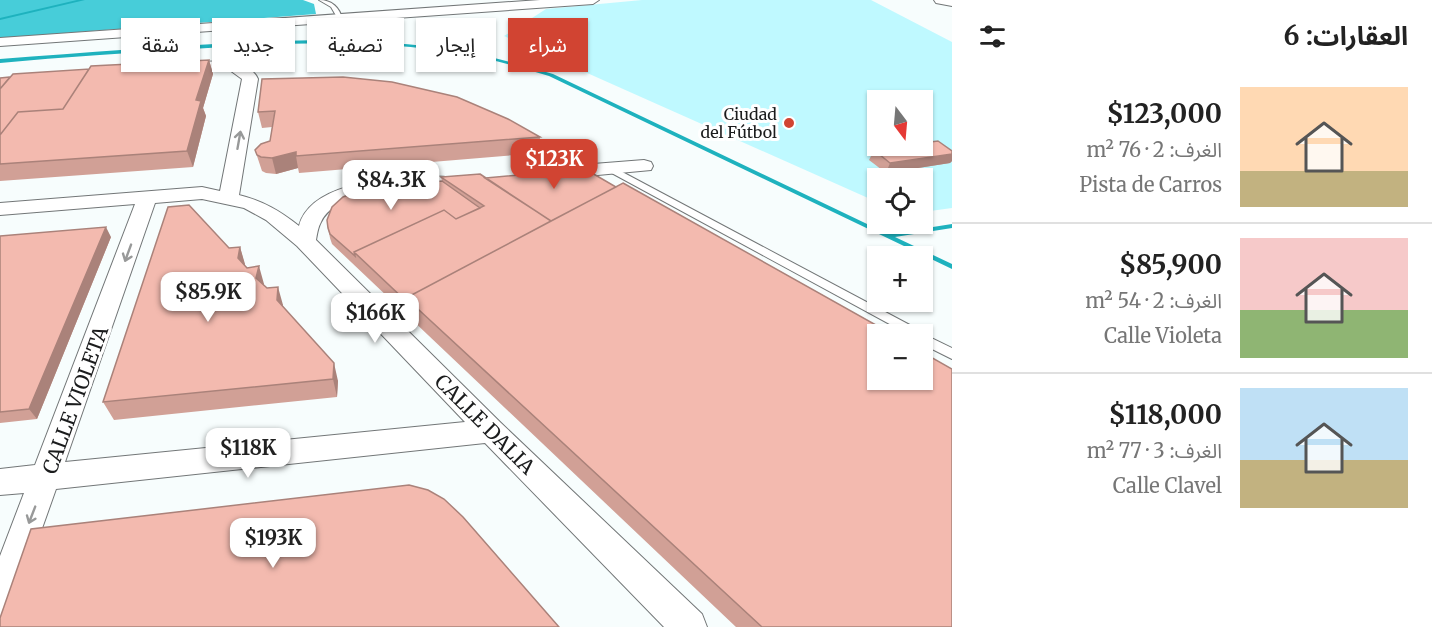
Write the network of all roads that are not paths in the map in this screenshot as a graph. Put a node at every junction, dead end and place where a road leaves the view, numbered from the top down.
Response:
1 (322, 0) edge
2 (593, 0) edge
3 (940, 0) edge
4 (952, 2) edge
5 (340, 18) joint
6 (307, 20) edge
7 (0, 42) edge
8 (200, 67) edge
9 (644, 166) dead end
10 (611, 169) junction
11 (541, 174) edge
12 (460, 180) edge
13 (147, 198) junction
14 (229, 198) junction
15 (0, 209) edge
16 (305, 241) junction
17 (898, 324) edge
18 (933, 344) edge
19 (952, 354) edge
20 (491, 431) junction
21 (47, 476) junction
22 (0, 482) edge
23 (0, 601) edge
24 (689, 627) edge

1 - 5 lane
2 - 5 street
3 - 4 street
6 - 7 street
14 -> 8 street
9 - 10 street
10 - 11 street
10 - 17 lane
12 - 16 street
13 - 14 street, CALLE DALIA
13 - 15 street, CALLE DALIA
13 -> 21 street, CALLE VIOLETA
14 - 16 street, CALLE DALIA
16 - 20 street, CALLE DALIA
18 - 19 lane
20 - 21 street
20 - 24 street, CALLE DALIA
21 - 22 street
21 -> 23 street, CALLE VIOLETA

